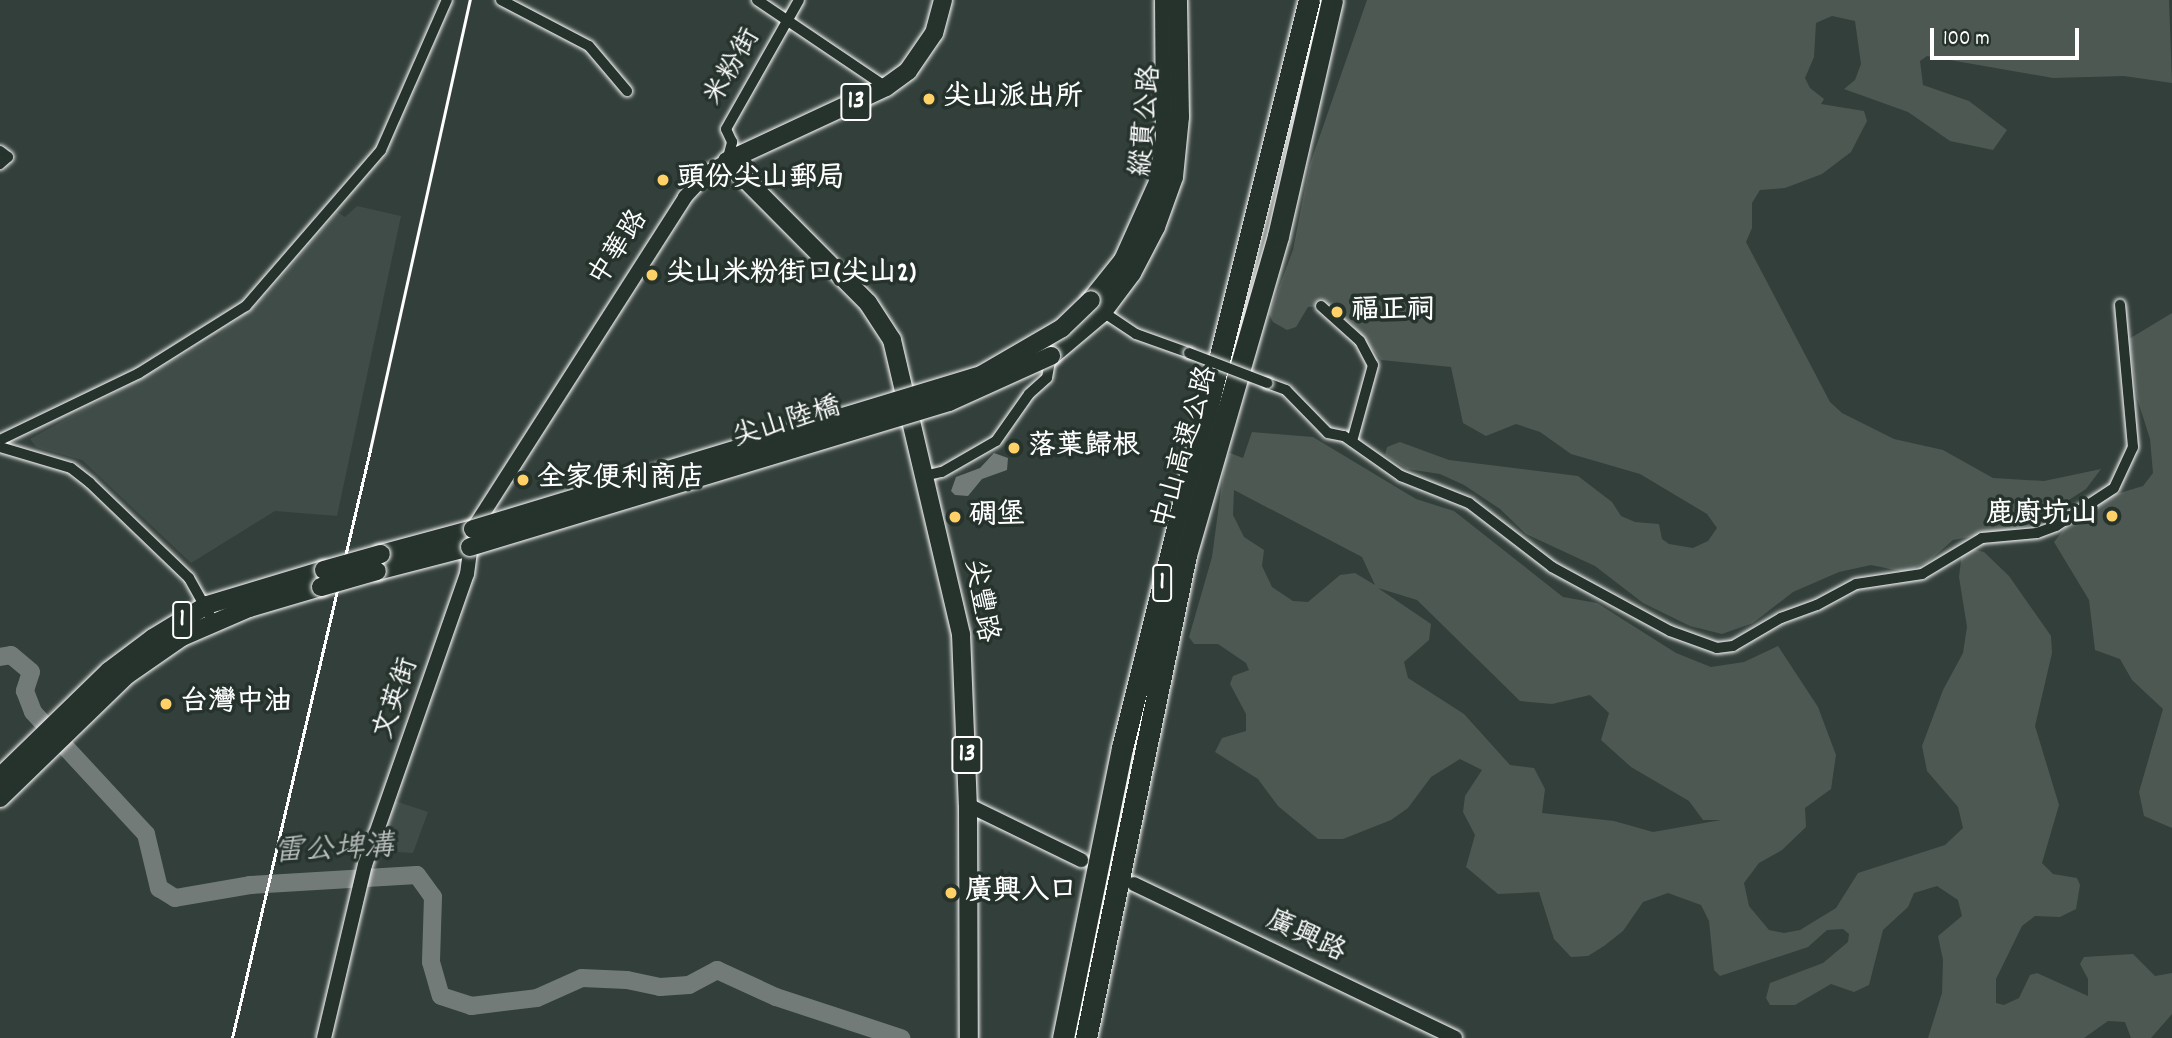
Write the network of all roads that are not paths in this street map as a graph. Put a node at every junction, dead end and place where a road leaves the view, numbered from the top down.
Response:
1 (447, 0) edge
2 (501, 0) edge
3 (757, 0) edge
4 (799, 0) edge
5 (943, 0) edge
6 (1164, 0) edge
7 (1178, 0) edge
8 (1308, 0) edge
9 (1332, 0) edge
10 (789, 20) junction
11 (1173, 45) junction
12 (886, 87) junction
13 (627, 91) dead end
14 (0, 151) edge
15 (727, 161) junction
16 (0, 164) edge
17 (2120, 305) dead end
18 (1321, 306) dead end
19 (1097, 307) junction
20 (1051, 356) junction
21 (0, 440) edge
22 (1352, 441) junction
23 (0, 447) edge
24 (924, 477) junction
25 (473, 529) junction
26 (470, 547) junction
27 (379, 563) junction
28 (210, 613) junction
29 (43, 744) junction
30 (0, 777) edge
31 (0, 798) edge
32 (968, 805) junction
33 (1081, 860) dead end
34 (1134, 884) dead end
35 (324, 1038) edge
36 (969, 1038) edge
37 (1063, 1038) edge
38 (1086, 1038) edge
39 (1455, 1038) edge

1 - 21 street
2 - 13 street
3 - 10 street
4 - 10 street, 米粉街
5 - 12 main road, 中華路 / 13
6 - 11 main road, 1
7 - 11 main road, 1
8 - 37 highway, 中山高速公路 / 1
9 - 38 highway, 中山高速公路 / 1
10 - 12 street
10 - 15 street, 米粉街
11 - 19 main road, 縱貫公路 / 1
12 - 15 main road, 中華路 / 13
14 - 16 street
15 - 24 main road, 尖豐路 / 13
15 - 25 street, 中華路
17 - 22 street
18 - 22 street
19 - 20 main road, 尖山陸橋 / 1
19 - 22 street, bridge
19 - 25 main road, 尖山陸橋 / 1, bridge
20 - 24 street
20 - 26 main road, 尖山陸橋 / 1, bridge
23 - 28 street
24 - 32 main road, 尖豐路 / 13
25 - 26 street, 中華路
25 - 27 main road, 1
26 - 27 main road, 1
26 - 35 street, 文英街
27 - 28 main road, 1, bridge
28 - 29 main road, 1
29 - 30 main road, 1
29 - 31 main road, 1
32 - 33 street
32 - 36 main road, 尖豐路 / 13
34 - 39 street, 廣興路

